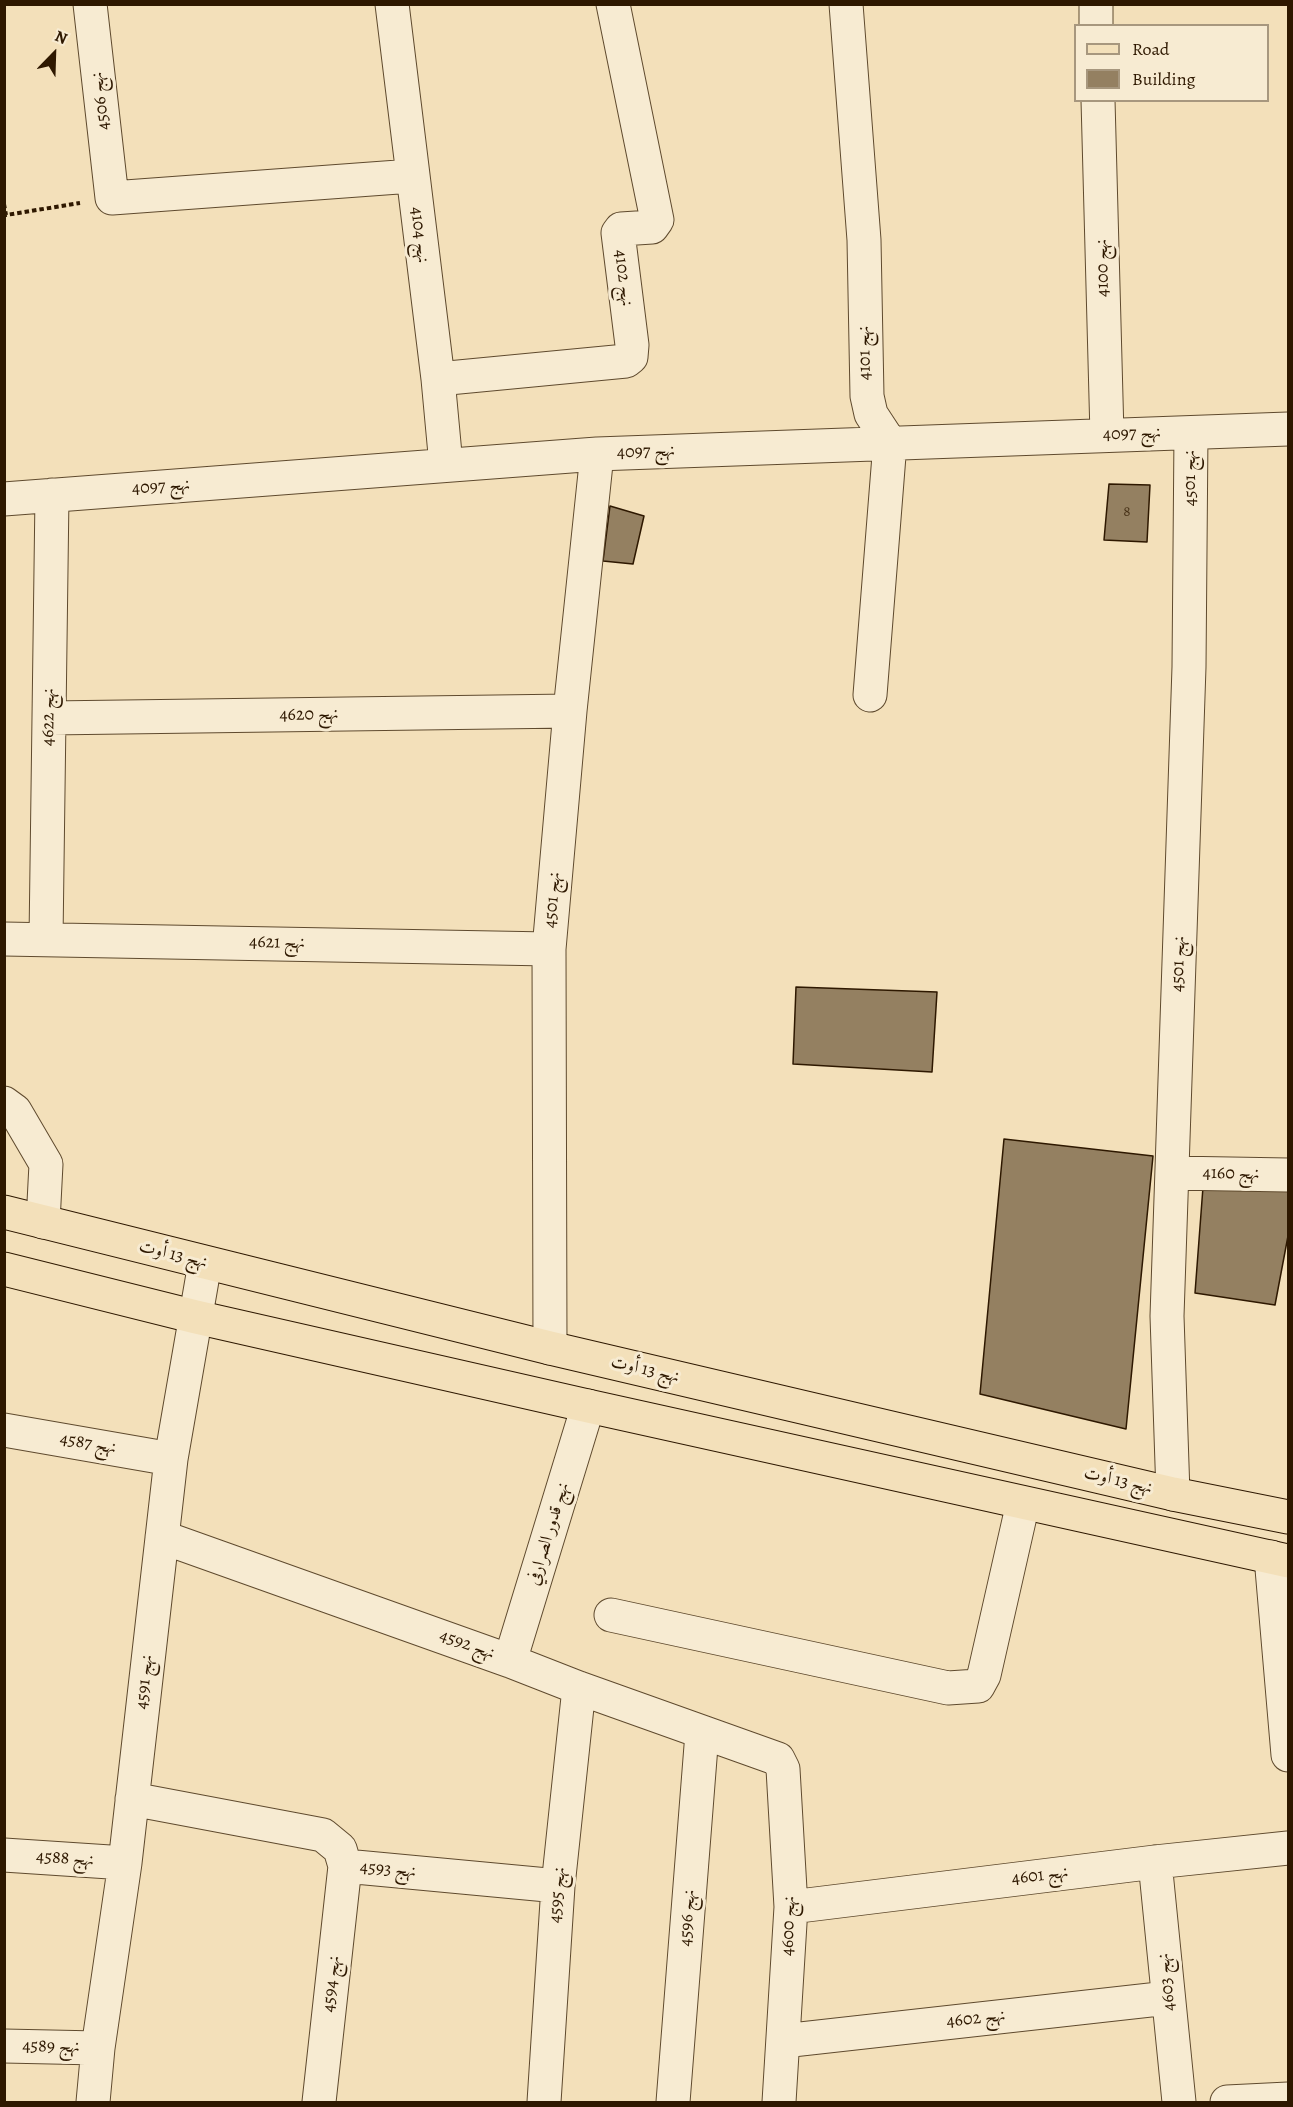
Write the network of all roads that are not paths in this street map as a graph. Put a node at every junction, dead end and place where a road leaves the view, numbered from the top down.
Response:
1 (90, 4) edge
2 (392, 4) edge
3 (613, 4) edge
4 (846, 4) edge
5 (1096, 4) edge
6 (1096, 24) edge
7 (1098, 102) edge
8 (412, 176) junction
9 (438, 379) junction
10 (1288, 429) edge
11 (1191, 433) junction
12 (1107, 435) junction
13 (890, 443) junction
14 (597, 454) junction
15 (446, 465) junction
16 (52, 495) junction
17 (4, 499) edge
18 (870, 695) dead end
19 (570, 711) junction
20 (49, 718) junction
21 (4, 939) edge
22 (46, 939) junction
23 (549, 949) junction
24 (4, 1102) edge
25 (1173, 1173) junction
26 (1288, 1176) edge
27 (4, 1212) edge
28 (43, 1222) junction
29 (205, 1263) junction
30 (4, 1269) edge
31 (196, 1317) junction
32 (550, 1348) junction
33 (588, 1406) junction
34 (4, 1430) edge
35 (171, 1459) junction
36 (1173, 1494) junction
37 (1023, 1503) junction
38 (1288, 1517) edge
39 (162, 1537) junction
40 (1280, 1559) edge
41 (611, 1615) dead end
42 (510, 1661) junction
43 (579, 1688) junction
44 (702, 1733) junction
45 (1288, 1755) edge
46 (771, 1756) joint
47 (132, 1799) junction
48 (1288, 1848) edge
49 (4, 1855) edge
50 (1155, 1862) junction
51 (125, 1863) junction
52 (345, 1866) junction
53 (558, 1886) junction
54 (791, 1907) junction
55 (1168, 1998) junction
56 (783, 2041) junction
57 (4, 2046) edge
58 (98, 2048) junction
59 (1288, 2099) edge
60 (93, 2103) edge
61 (320, 2103) edge
62 (544, 2103) edge
63 (674, 2103) edge
64 (779, 2103) edge
65 (1179, 2103) edge
66 (1227, 2103) edge

1 - 8 street, نهج 4506
2 - 8 street, نهج 4104
3 - 9 street, نهج 4102
4 - 13 street, نهج 4101
5 - 6 street
7 - 12 street, نهج 4100
8 - 9 street, نهج 4104
9 - 15 street, نهج 4104
10 - 11 street, نهج 4097
11 - 12 street, نهج 4097
11 - 25 street, نهج 4501
12 - 13 street, نهج 4097
13 - 14 street, نهج 4097
13 - 18 street
14 - 15 street, نهج 4097
14 - 19 street, نهج 4501
15 - 16 street, نهج 4097
16 - 17 street, نهج 4097
16 - 20 street, نهج 4622
19 - 20 street, نهج 4620
19 - 23 street, نهج 4501
20 - 22 street, نهج 4622
21 - 22 street, نهج 4621
22 - 23 street, نهج 4621
23 - 32 street, نهج 4501
24 - 28 street
25 - 26 street, نهج 4160
25 - 36 street, نهج 4501
27 - 28 main road, نهج 13 أوت
28 - 29 main road, نهج 13 أوت
29 - 31 street, نهج 4591
29 - 32 main road, نهج 13 أوت
30 - 31 main road
31 - 33 main road
31 - 35 street, نهج 4591
32 - 36 main road, نهج 13 أوت
33 - 37 main road
33 - 42 street, نهج قدور الصرارفي
34 - 35 street, نهج 4587
35 - 39 street, نهج 4591
36 - 38 main road, نهج 13 أوت
37 - 40 main road
37 - 41 street
39 - 42 street, نهج 4592
39 - 47 street, نهج 4591
40 - 45 street
42 - 43 street, نهج 4592
43 - 44 street, نهج 4592
43 - 53 street, نهج 4595
44 - 46 street, نهج 4592
44 - 63 street, نهج 4596
46 - 54 street, نهج 4600
47 - 51 street, نهج 4591
47 - 52 street, نهج 4593
48 - 50 street, نهج 4601
49 - 51 street, نهج 4588
50 - 54 street, نهج 4601
50 - 55 street, نهج 4603
51 - 58 street, نهج 4591
52 - 53 street, نهج 4593
52 - 61 street, نهج 4594
53 - 62 street, نهج 4595
54 - 56 street, نهج 4600
55 - 56 street, نهج 4602
55 - 65 street, نهج 4603
56 - 64 street, نهج 4600
57 - 58 street, نهج 4589
58 - 60 street, نهج 4591
59 - 66 street

